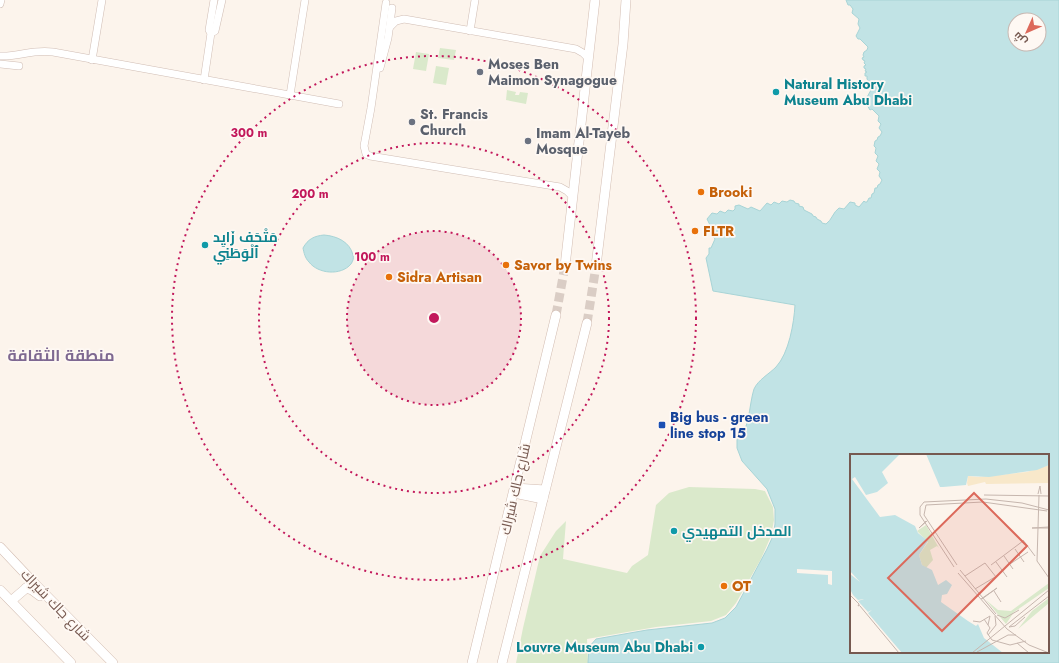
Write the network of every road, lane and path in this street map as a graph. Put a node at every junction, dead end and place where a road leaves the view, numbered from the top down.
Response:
1 (1, 0) edge
2 (102, 0) edge
3 (214, 0) edge
4 (222, 0) edge
5 (303, 0) edge
6 (475, 0) edge
7 (596, 0) edge
8 (626, 0) edge
9 (386, 3) dead end
10 (0, 4) edge
11 (404, 19) junction
12 (390, 27) junction
13 (470, 31) junction
14 (211, 33) junction
15 (590, 43) junction
16 (576, 48) junction
17 (0, 56) edge
18 (588, 58) junction
19 (92, 60) junction
20 (0, 64) edge
21 (19, 66) dead end
22 (204, 80) junction
23 (375, 81) junction
24 (290, 95) junction
25 (339, 104) dead end
26 (575, 179) junction
27 (560, 187) junction
28 (573, 197) junction
29 (565, 266) tunnel mouth
30 (596, 266) tunnel mouth
31 (556, 315) tunnel mouth
32 (587, 323) tunnel mouth
33 (514, 490) junction
34 (544, 494) junction
35 (0, 547) edge
36 (0, 584) edge
37 (29, 585) junction
38 (0, 590) edge
39 (14, 598) junction
40 (70, 663) edge
41 (113, 663) edge
42 (472, 663) edge
43 (502, 663) edge

1 - 10 street
2 - 19 street
3 - 14 street
4 - 14 street
5 - 24 street
6 - 13 street
7 - 15 street
8 - 30 street
9 - 23 street
11 - 12 street
11 - 12 street
11 - 13 street
12 - 23 street
13 - 16 street
14 - 22 street
15 - 16 street
15 - 18 street
16 - 18 street
17 - 19 street
18 - 26 street
19 - 22 street
20 - 21 street
22 - 24 street
23 - 27 street
24 - 25 street
26 - 27 street
26 - 28 street
27 - 28 street
28 - 29 street
31 - 33 street, شارع جاك شيراك
32 - 34 street, شارع جاك شيراك
33 - 34 street
33 - 42 street, شارع جاك شيراك
34 - 43 street, شارع جاك شيراك
35 - 37 street, شارع جاك شيراك
36 - 39 street
37 - 39 street
37 - 41 street, شارع جاك شيراك
38 - 39 street
39 - 40 street

